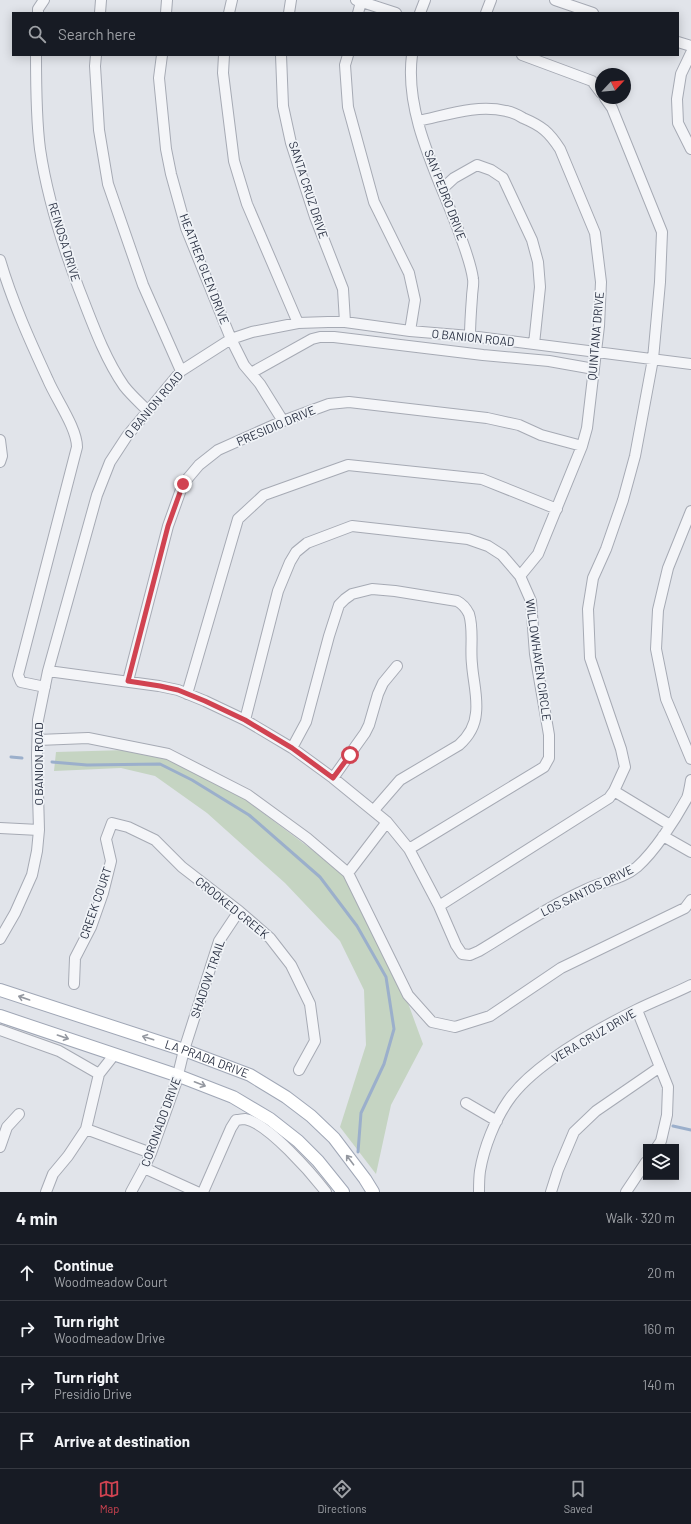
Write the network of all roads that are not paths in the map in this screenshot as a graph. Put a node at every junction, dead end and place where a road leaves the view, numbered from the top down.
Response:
1 (44, 0) edge
2 (101, 0) edge
3 (232, 0) edge
4 (291, 0) edge
5 (424, 0) edge
6 (491, 0) edge
7 (555, 0) edge
8 (165, 1) edge
9 (358, 1) edge
10 (38, 12) edge
11 (100, 12) edge
12 (166, 12) edge
13 (229, 12) edge
14 (289, 12) edge
15 (358, 12) edge
16 (393, 12) edge
17 (420, 12) edge
18 (486, 12) edge
19 (590, 12) edge
20 (679, 42) edge
21 (691, 46) edge
22 (691, 53) edge
23 (36, 56) edge
24 (96, 56) edge
25 (162, 56) edge
26 (224, 56) edge
27 (281, 56) edge
28 (348, 56) edge
29 (412, 56) edge
30 (525, 56) edge
31 (595, 85) edge
32 (609, 104) edge
33 (418, 121) junction
34 (691, 149) edge
35 (442, 189) junction
36 (0, 260) edge
37 (345, 322) junction
38 (298, 323) junction
39 (410, 331) junction
40 (470, 336) junction
41 (232, 339) junction
42 (534, 344) junction
43 (596, 352) junction
44 (653, 359) junction
45 (691, 364) edge
46 (594, 369) junction
47 (181, 371) junction
48 (251, 374) junction
49 (147, 410) junction
50 (283, 421) junction
51 (0, 440) edge
52 (582, 446) junction
53 (0, 462) edge
54 (557, 508) junction
55 (691, 510) edge
56 (520, 576) junction
57 (397, 666) dead end
58 (48, 671) junction
59 (128, 681) junction
60 (45, 687) junction
61 (187, 694) junction
62 (245, 720) junction
63 (38, 740) junction
64 (292, 748) junction
65 (691, 760) edge
66 (333, 778) junction
67 (691, 780) edge
68 (614, 791) junction
69 (374, 810) junction
70 (112, 822) joint
71 (387, 822) junction
72 (670, 825) junction
73 (0, 828) edge
74 (39, 830) junction
75 (663, 836) junction
76 (409, 849) junction
77 (691, 852) edge
78 (348, 873) junction
79 (691, 900) edge
80 (439, 906) junction
81 (239, 911) junction
82 (0, 939) edge
83 (74, 984) dead end
84 (691, 985) edge
85 (0, 990) edge
86 (636, 1010) junction
87 (0, 1016) edge
88 (0, 1030) edge
89 (184, 1050) junction
90 (114, 1055) junction
91 (660, 1067) junction
92 (299, 1070) dead end
93 (100, 1074) junction
94 (178, 1076) junction
95 (466, 1103) dead end
96 (19, 1114) dead end
97 (497, 1120) junction
98 (86, 1130) junction
99 (659, 1144) edge
100 (0, 1147) edge
101 (151, 1153) junction
102 (643, 1166) edge
103 (144, 1168) junction
104 (46, 1192) edge
105 (131, 1192) edge
106 (197, 1192) edge
107 (203, 1192) edge
108 (326, 1192) edge
109 (343, 1192) edge
110 (373, 1192) edge
111 (479, 1192) edge
112 (551, 1192) edge
113 (626, 1192) edge

1 - 10 street
2 - 11 street
3 - 13 street
4 - 14 street
5 - 17 street
6 - 18 street
7 - 19 street
8 - 12 street
9 - 15 street
9 - 16 street
20 - 21 street
22 - 34 street
23 - 49 street, REINOSA DRIVE
24 - 47 street
25 - 41 street, HEATHER GLEN DRIVE
26 - 38 street
27 - 37 street, SANTA CRUZ DRIVE
28 - 39 street
29 - 33 street, SAN PEDRO DRIVE
30 - 31 street
32 - 44 street
33 - 35 street, SAN PEDRO DRIVE
33 - 43 street, QUINTANA DRIVE
35 - 40 street, SAN PEDRO DRIVE
35 - 42 street
36 - 60 street
37 - 38 street, O BANION ROAD
37 - 39 street, O BANION ROAD
38 - 41 street, O BANION ROAD
39 - 40 street, O BANION ROAD
40 - 42 street, O BANION ROAD
41 - 47 street, O BANION ROAD
41 - 48 street, HEATHER GLEN DRIVE
42 - 43 street, O BANION ROAD
43 - 44 street, O BANION ROAD
43 - 46 street, QUINTANA DRIVE
44 - 45 street, O BANION ROAD
44 - 68 street
46 - 48 street
46 - 52 street, QUINTANA DRIVE
47 - 49 street, O BANION ROAD
48 - 50 street, HEATHER GLEN DRIVE
49 - 58 street, O BANION ROAD
50 - 52 street, PRESIDIO DRIVE
50 - 59 street, PRESIDIO DRIVE
51 - 53 street
52 - 54 street, QUINTANA DRIVE
54 - 56 street, QUINTANA DRIVE
54 - 61 street
55 - 65 street
56 - 62 street, WILLOWHAVEN CIRCLE
56 - 76 street, WILLOWHAVEN CIRCLE
57 - 66 street
58 - 59 street
58 - 60 street, O BANION ROAD
59 - 61 street
60 - 63 street, O BANION ROAD
61 - 62 street
62 - 64 street
63 - 74 street, O BANION ROAD
63 - 78 street
64 - 66 street
64 - 69 street
66 - 69 street
67 - 72 street, LOS SANTOS DRIVE
68 - 72 street
68 - 80 street
69 - 71 street
70 - 81 street, CROOKED CREEK
70 - 83 street, CREEK COURT
71 - 76 street
71 - 78 street
72 - 75 street, LOS SANTOS DRIVE
73 - 74 street
74 - 82 street, O BANION ROAD
75 - 77 street
75 - 80 street, LOS SANTOS DRIVE
76 - 80 street
78 - 79 street
81 - 89 street, SHADOW TRAIL
81 - 92 street, CROOKED CREEK
84 - 86 street, VERA CRUZ DRIVE
89 -> 85 main road, LA PRADA DRIVE
86 - 91 street
86 - 97 street, VERA CRUZ DRIVE
87 -> 90 main road
88 - 93 street
89 - 94 street, CORONADO DRIVE
110 -> 89 main road, LA PRADA DRIVE
90 - 93 street
90 - 94 main road
91 - 99 street
91 - 112 street
93 - 98 street
94 - 101 street, CORONADO DRIVE
94 -> 109 main road
95 - 97 street
96 - 100 street
97 - 111 street, VERA CRUZ DRIVE
98 - 101 street
98 - 104 street
101 - 103 street, CORONADO DRIVE
102 - 113 street
103 - 105 street, CORONADO DRIVE
103 - 106 street
107 - 108 street

